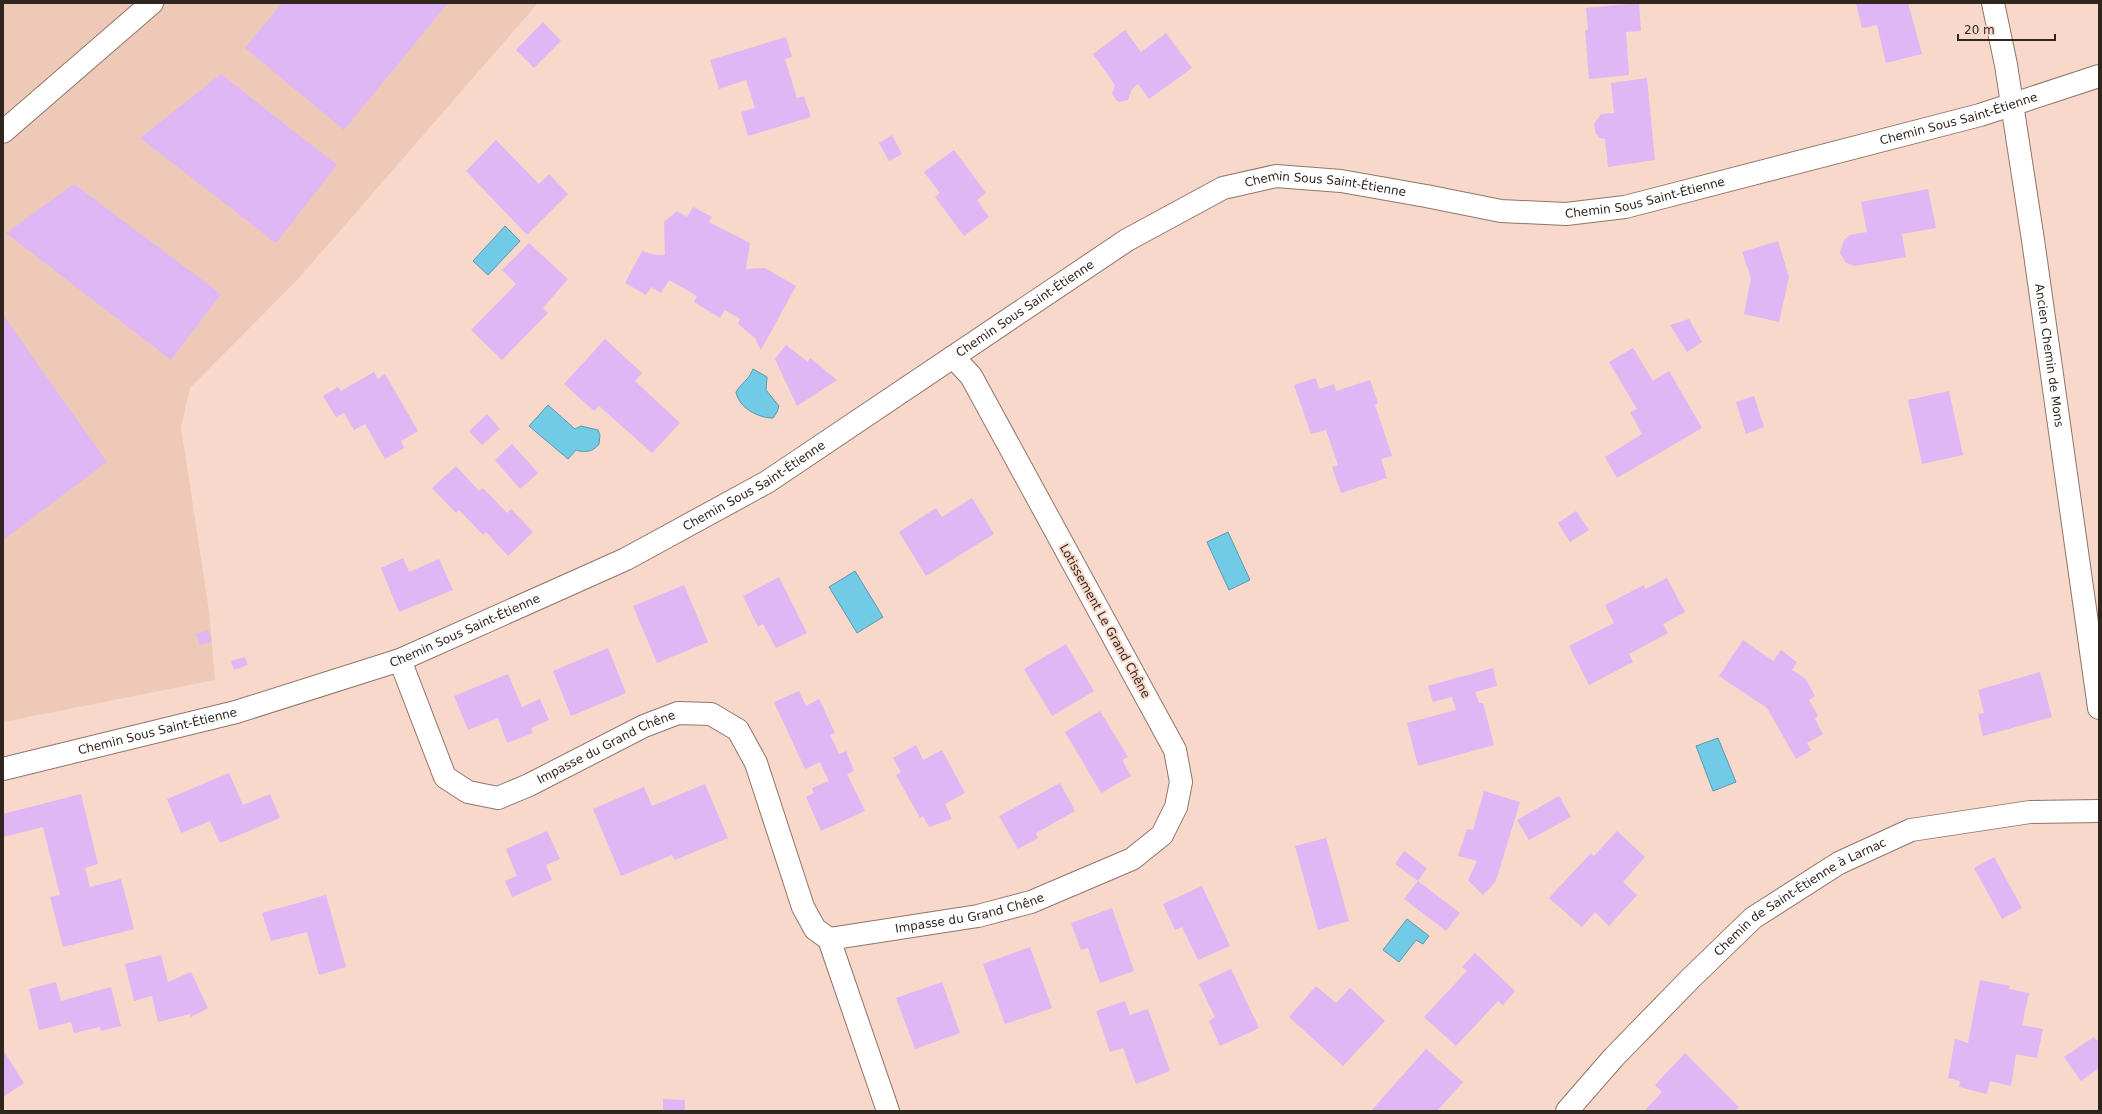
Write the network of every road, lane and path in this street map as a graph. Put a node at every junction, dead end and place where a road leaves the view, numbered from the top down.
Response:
1 (152, 3) edge
2 (1993, 3) edge
3 (2099, 76) edge
4 (2011, 105) junction
5 (3, 132) edge
6 (953, 357) junction
7 (400, 660) junction
8 (2099, 708) edge
9 (3, 769) edge
10 (2099, 811) edge
11 (1105, 872) joint
12 (829, 939) junction
13 (888, 1111) edge
14 (1567, 1111) edge

1 - 5 street
2 - 4 street, Ancien Chemin de Mons
3 - 4 street, Chemin Sous Saint-Étienne
4 - 6 street, Chemin Sous Saint-Étienne
4 - 8 street, Ancien Chemin de Mons
6 - 7 street, Chemin Sous Saint-Étienne
6 - 11 street, Lotissement Le Grand Chêne
7 - 9 street, Chemin Sous Saint-Étienne
7 - 12 street, Impasse du Grand Chêne
10 - 14 street, Chemin de Saint-Étienne à Larnac
11 - 12 street, Impasse du Grand Chêne
12 - 13 street

